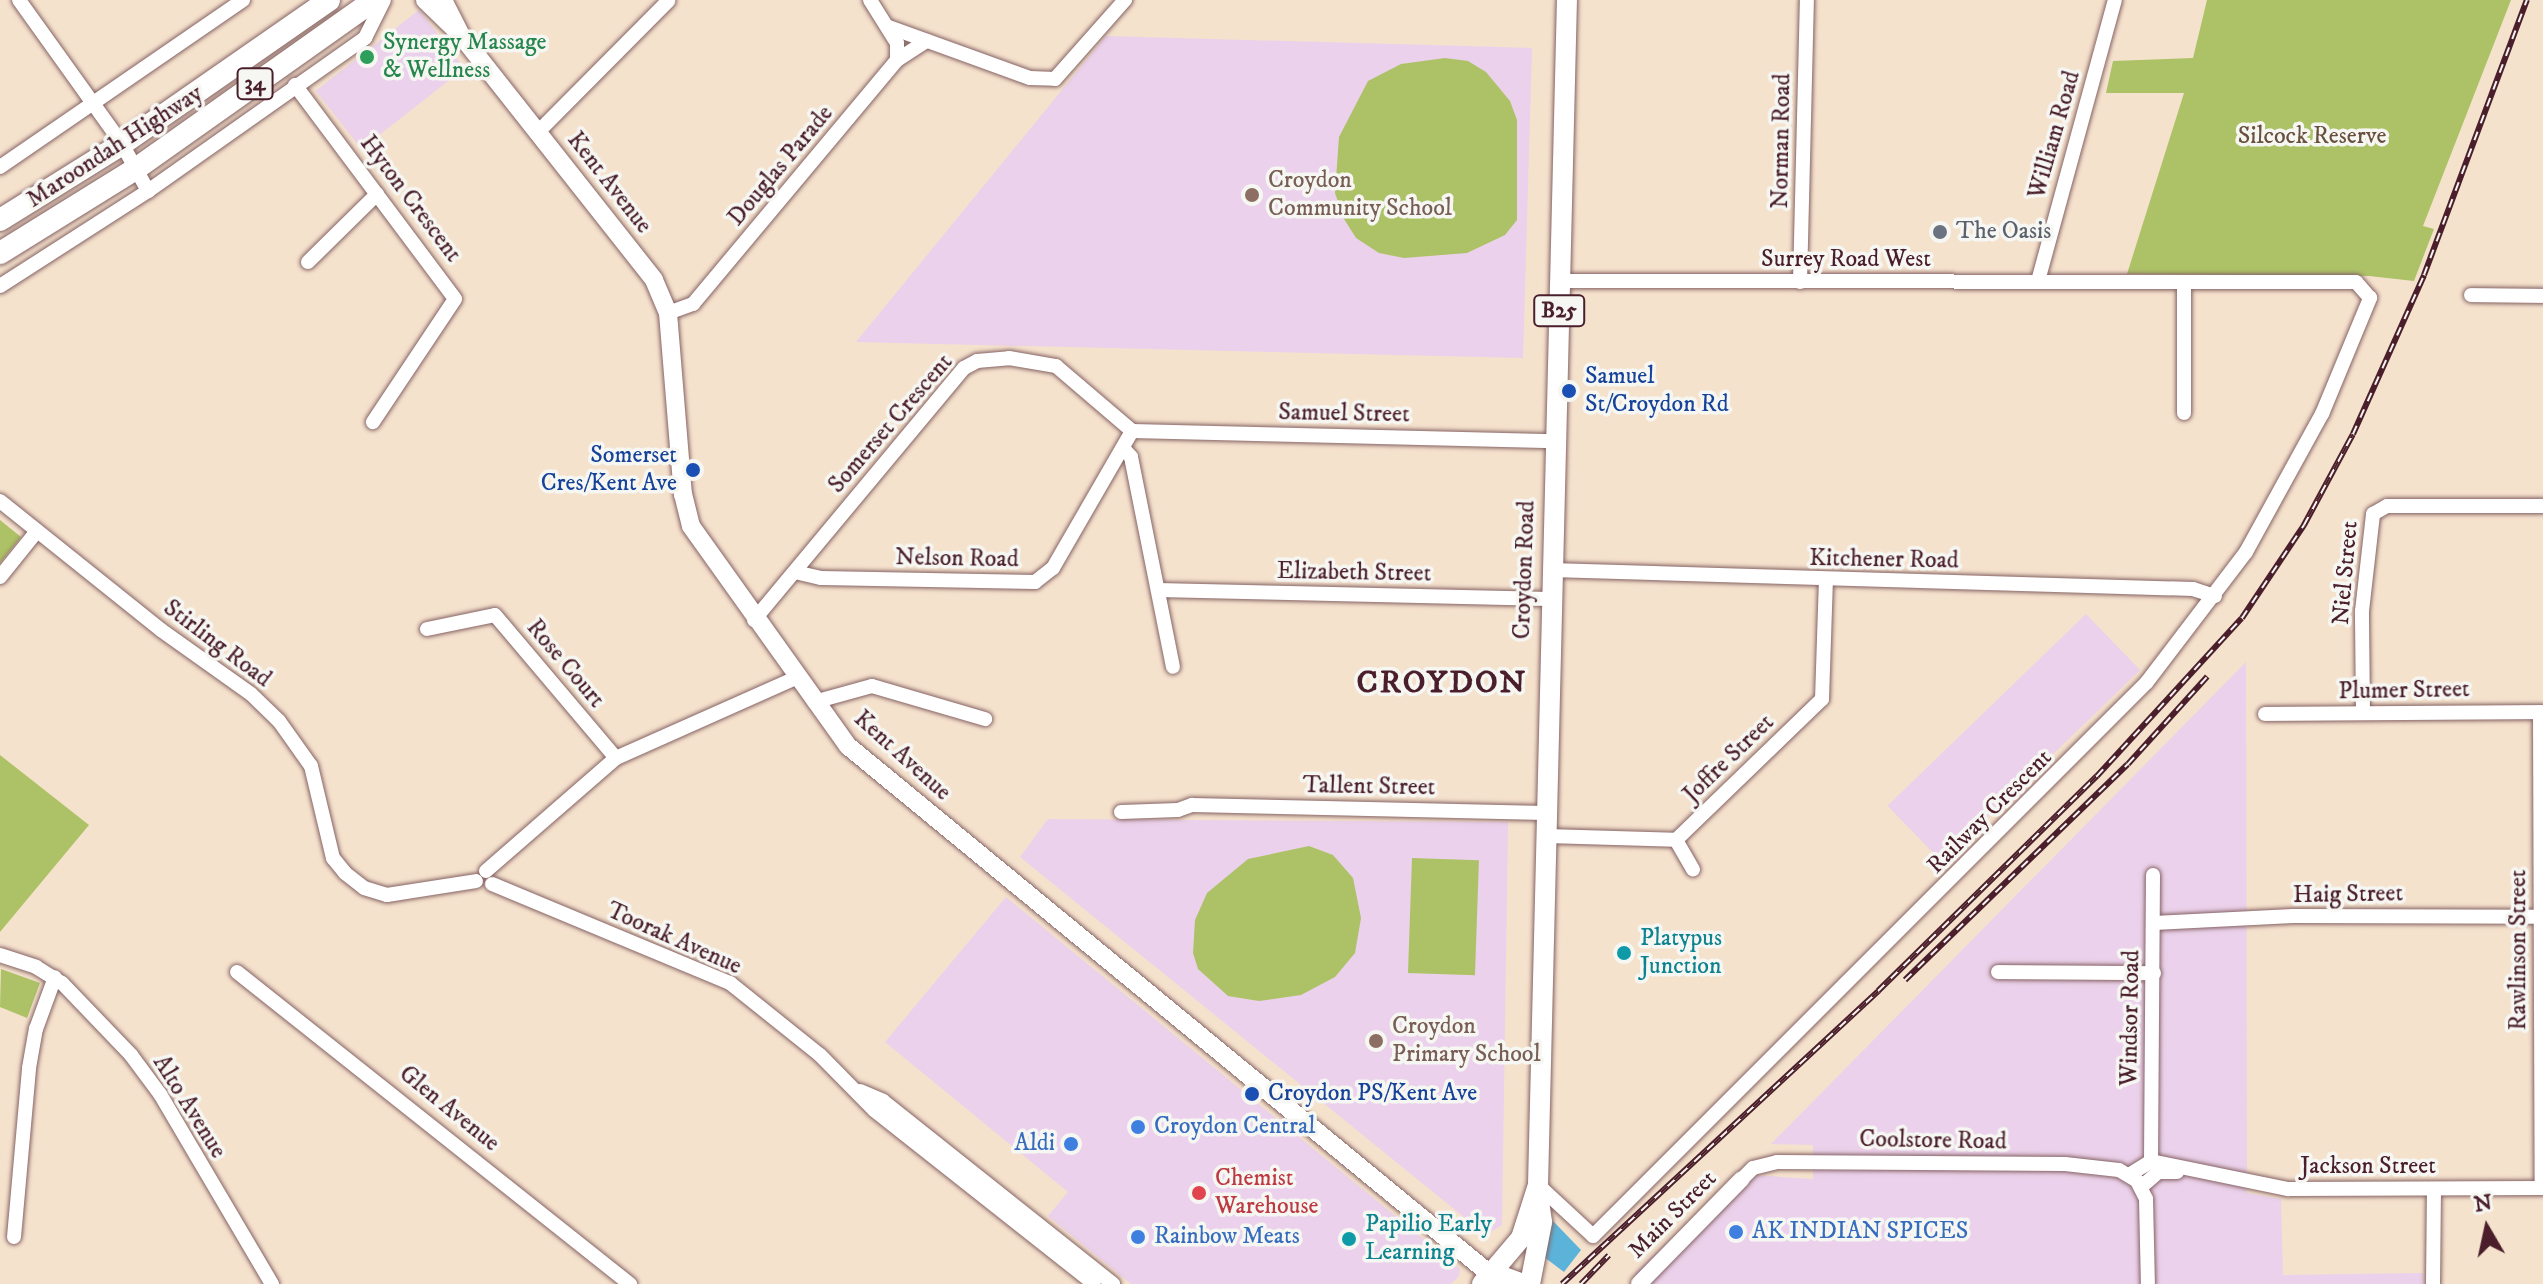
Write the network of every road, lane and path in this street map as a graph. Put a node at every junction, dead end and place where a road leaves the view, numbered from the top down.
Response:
1 (19, 0) edge
2 (243, 0) edge
3 (329, 0) edge
4 (374, 0) edge
5 (384, 0) edge
6 (425, 0) edge
7 (443, 0) edge
8 (870, 0) edge
9 (1125, 0) edge
10 (1567, 0) edge
11 (1807, 0) edge
12 (2115, 0) edge
13 (668, 1) edge
14 (889, 27) junction
15 (460, 34) junction
16 (926, 41) junction
17 (897, 60) junction
18 (295, 85) junction
19 (95, 105) junction
20 (538, 132) junction
21 (122, 144) junction
22 (0, 167) edge
23 (137, 168) junction
24 (148, 191) junction
25 (377, 194) junction
26 (0, 220) edge
27 (0, 253) edge
28 (308, 262) dead end
29 (1560, 281) junction
30 (2038, 281) junction
31 (1800, 282) junction
32 (2184, 282) junction
33 (0, 286) edge
34 (2368, 291) joint
35 (2471, 295) dead end
36 (2543, 296) edge
37 (668, 313) junction
38 (2184, 413) dead end
39 (373, 422) dead end
40 (1132, 431) junction
41 (1555, 441) junction
42 (1123, 448) junction
43 (0, 501) edge
44 (2543, 506) edge
45 (37, 531) junction
46 (1551, 570) junction
47 (795, 572) junction
48 (0, 577) edge
49 (1826, 581) junction
50 (1158, 590) junction
51 (2215, 596) junction
52 (1550, 599) junction
53 (754, 620) junction
54 (427, 629) dead end
55 (1173, 667) dead end
56 (796, 678) junction
57 (814, 702) junction
58 (2542, 712) edge
59 (2363, 713) junction
60 (2265, 714) dead end
61 (985, 719) dead end
62 (616, 758) junction
63 (1121, 812) dead end
64 (1545, 813) junction
65 (1545, 836) junction
66 (1676, 840) junction
67 (1693, 869) dead end
68 (2153, 875) dead end
69 (485, 879) junction
70 (2542, 917) edge
71 (2154, 923) junction
72 (0, 955) edge
73 (237, 972) dead end
74 (1998, 972) dead end
75 (2154, 973) junction
76 (55, 977) junction
77 (860, 1091) junction
78 (2151, 1161) junction
79 (2193, 1172) junction
80 (2129, 1175) junction
81 (1741, 1180) joint
82 (1538, 1185) junction
83 (2141, 1187) junction
84 (2543, 1188) edge
85 (2434, 1190) junction
86 (14, 1237) dead end
87 (1492, 1280) edge
88 (272, 1284) edge
89 (630, 1284) edge
90 (1094, 1284) edge
91 (1113, 1284) edge
92 (1528, 1284) edge
93 (1639, 1284) edge
94 (2148, 1284) edge
95 (2433, 1284) edge

1 - 19 street
2 - 19 street
3 - 21 highway, Maroondah Highway / 34
4 - 23 highway, Maroondah Highway / 34
5 - 18 street
6 - 15 main road, Kent Avenue
7 - 15 main road, Kent Avenue
8 - 14 street
9 - 16 street
10 - 29 main road, Croydon Road / B25
11 - 31 street, Norman Road
12 - 30 street, William Road
13 - 20 street
14 - 16 street
14 - 17 street
15 - 20 main road, Kent Avenue
16 - 17 street, Douglas Parade
17 - 37 street, Douglas Parade
18 - 24 street
18 - 25 street, Hyton Crescent
19 - 21 street
19 - 22 street
20 - 37 main road, Kent Avenue
21 - 23 street
21 - 26 highway, Maroondah Highway / 34
23 - 24 street
23 - 27 highway, Maroondah Highway / 34
24 - 33 street
25 - 28 street
25 - 39 street, Hyton Crescent
29 - 31 street, Surrey Road West
29 - 41 main road, Croydon Road / B25
30 - 31 street, Surrey Road West
30 - 32 street, Surrey Road West
32 - 34 street, Surrey Road West
32 - 38 street
34 - 51 street, Railway Crescent
35 - 36 street
37 - 53 main road, Kent Avenue
40 - 41 street, Samuel Street
40 - 42 street, Nelson Road
40 - 47 street, Somerset Crescent
41 - 46 main road, Croydon Road / B25
42 - 47 street, Nelson Road
42 - 50 street
43 - 45 street, Stirling Road
44 - 59 street, Niel Street
45 - 48 street
45 - 69 street, Stirling Road
46 - 49 street, Kitchener Road
46 - 52 main road, Croydon Road / B25
47 - 53 street, Somerset Crescent
49 - 51 street, Kitchener Road
49 - 66 street, Joffre Street
50 - 52 street, Elizabeth Street
50 - 55 street
51 - 82 street, Railway Crescent
52 - 64 main road, Croydon Road / B25
53 - 56 main road, Kent Avenue
54 - 62 street, Rose Court
56 - 57 main road, Kent Avenue
56 - 62 street
57 - 61 street
57 - 87 main road, Kent Avenue
58 - 59 street, Plumer Street
58 - 70 street, Rawlinson Street
59 - 60 street, Plumer Street
62 - 69 street
63 - 64 street, Tallent Street
64 - 65 main road, Croydon Road / B25
65 - 66 street
65 - 82 main road, Croydon Road / B25
66 - 67 street
68 - 71 street, Windsor Road
69 - 77 street, Toorak Avenue
70 - 71 street, Haig Street
70 - 84 street, Rawlinson Street
71 - 75 street, Windsor Road
72 - 76 street, Alto Avenue
73 - 89 street, Glen Avenue
74 - 75 street
75 - 78 street, Windsor Road
76 - 86 street
76 - 88 street, Alto Avenue
77 - 90 street, Toorak Avenue
77 - 91 street, Toorak Avenue
78 - 79 street
78 - 80 street
79 - 83 street
79 - 85 street, Jackson Street
80 - 81 street, Coolstore Road
80 - 83 street
81 - 93 street, Main Street
82 - 87 main road, Croydon Road / B25
82 - 92 main road
83 - 94 street
84 - 85 street, Jackson Street
85 - 95 street
87 - 92 main road, Kent Avenue

